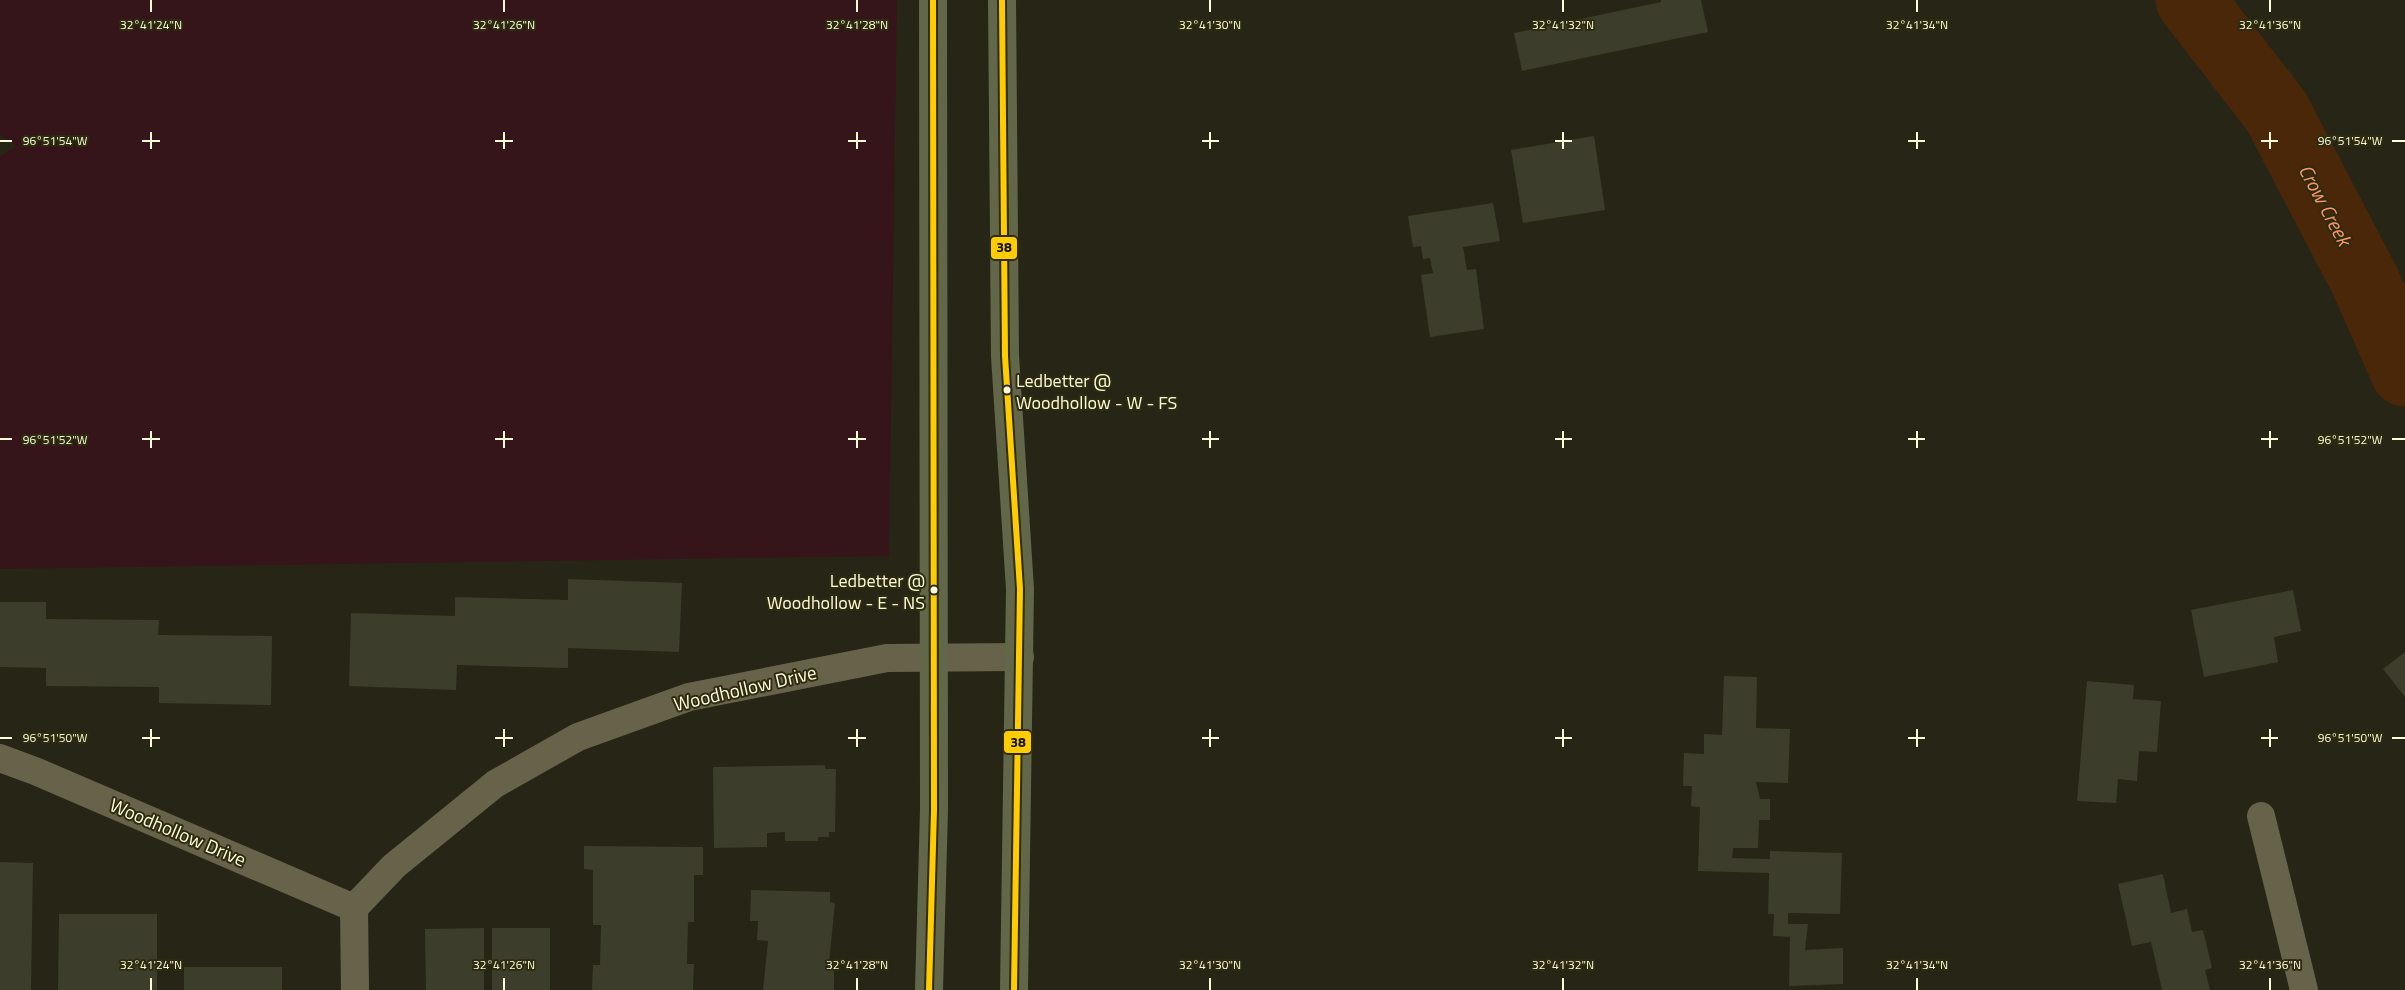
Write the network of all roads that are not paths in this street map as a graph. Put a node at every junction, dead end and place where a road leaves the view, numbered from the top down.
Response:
1 (933, 0) edge
2 (1002, 0) edge
3 (933, 657) junction
4 (1020, 657) junction
5 (0, 758) edge
6 (2261, 816) dead end
7 (354, 908) junction
8 (355, 990) edge
9 (929, 990) edge
10 (1014, 990) edge
11 (2304, 990) edge

1 - 3 main road
2 - 4 main road
3 - 4 street, Woodhollow Drive
3 - 7 street, Woodhollow Drive
3 - 9 main road
4 - 10 main road
5 - 7 street, Woodhollow Drive
6 - 11 street
7 - 8 street

